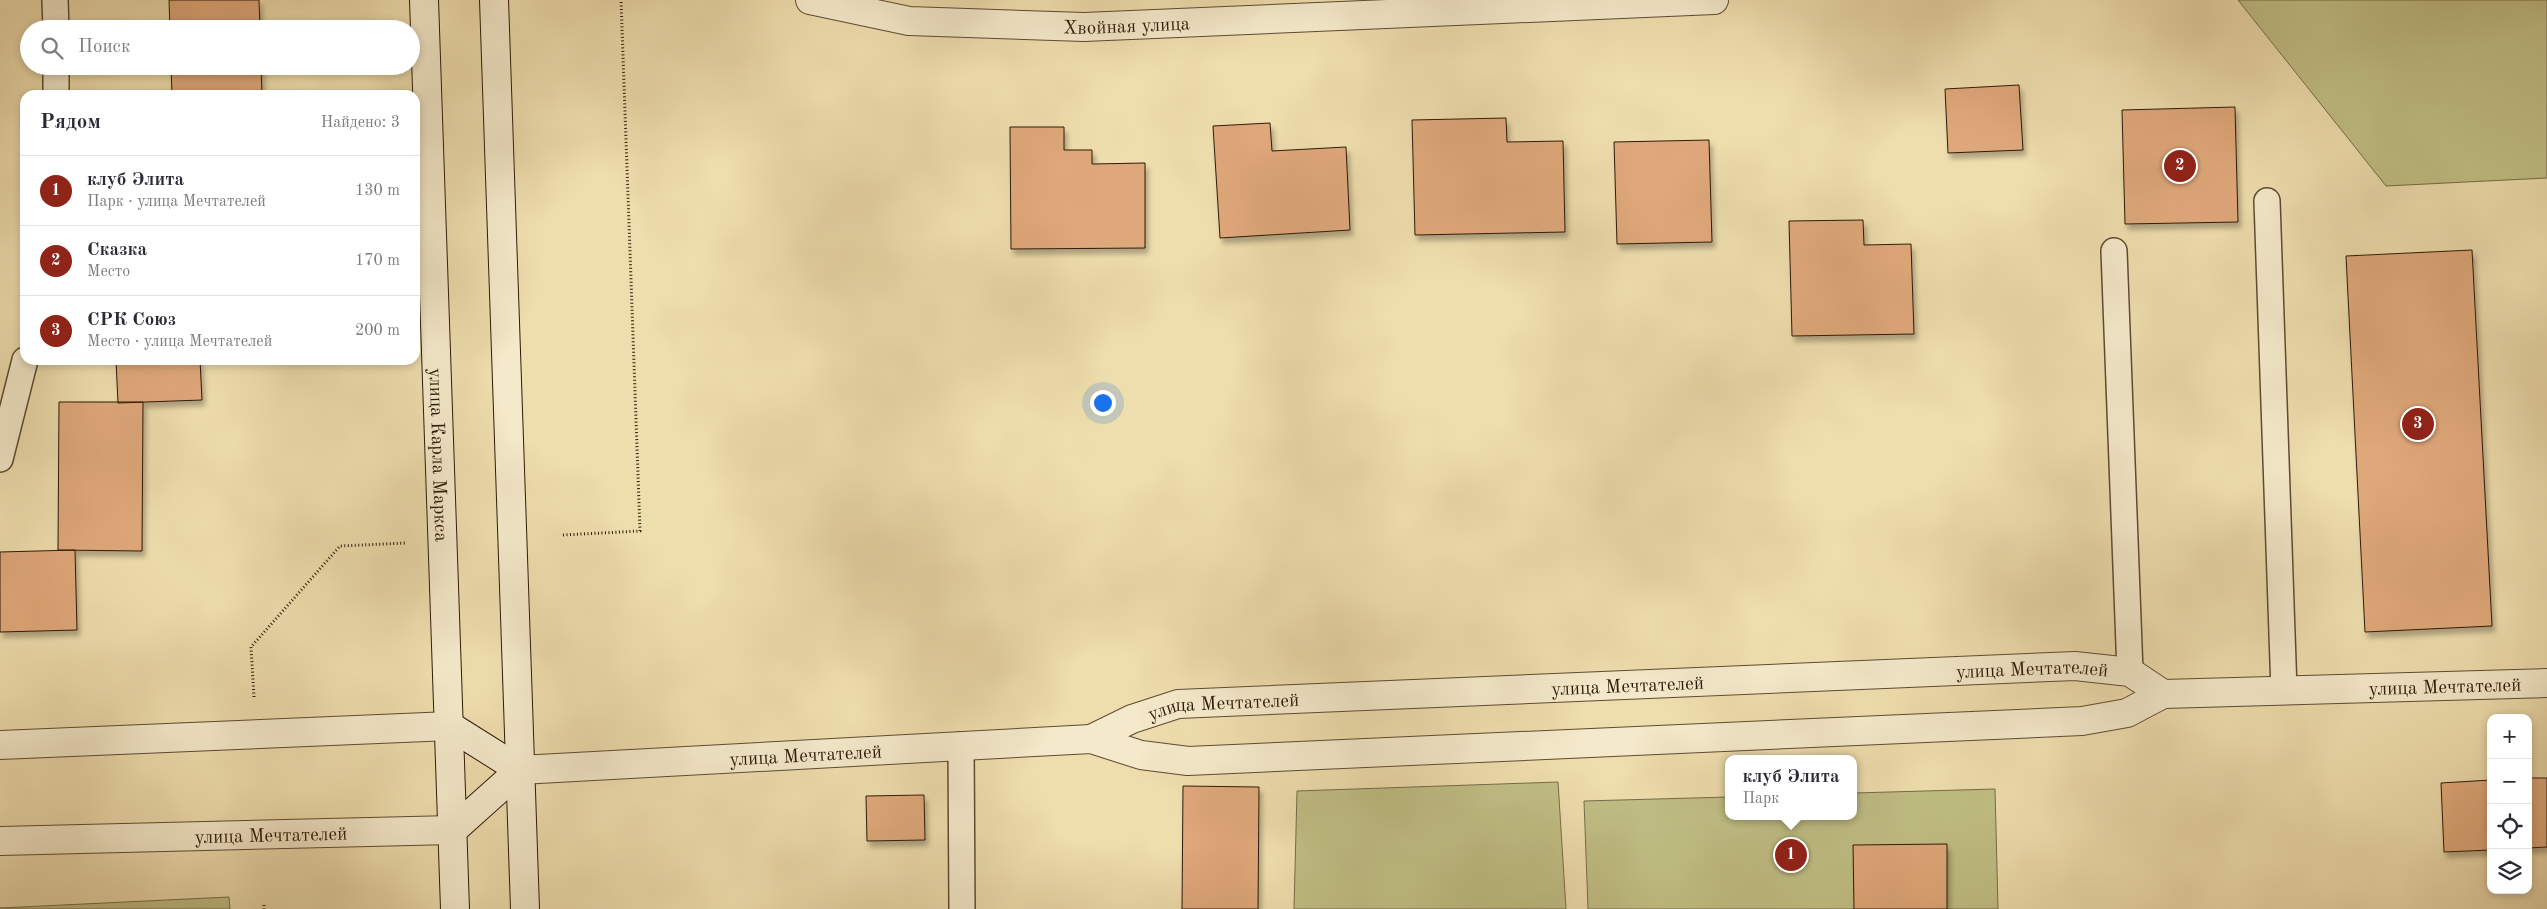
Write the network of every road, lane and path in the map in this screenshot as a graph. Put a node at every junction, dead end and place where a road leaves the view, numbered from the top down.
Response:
1 (55, 0) edge
2 (424, 0) edge
3 (494, 0) edge
4 (620, 0) edge
5 (810, 0) edge
6 (1714, 0) edge
7 (56, 20) edge
8 (56, 75) edge
9 (56, 90) edge
10 (2267, 201) dead end
11 (2114, 251) dead end
12 (24, 365) edge
13 (0, 459) edge
14 (564, 535) dead end
15 (411, 542) dead end
16 (2130, 672) junction
17 (2547, 683) edge
18 (2284, 691) junction
19 (2163, 694) junction
20 (254, 703) dead end
21 (450, 726) junction
22 (1091, 739) junction
23 (0, 744) edge
24 (961, 745) junction
25 (520, 770) junction
26 (453, 830) junction
27 (0, 841) edge
28 (455, 909) edge
29 (525, 909) edge
30 (962, 909) edge

1 - 7 lane
2 - 21 street, улица Карла Маркса
3 - 25 street
4 - 14 path
5 - 6 street, Хвойная улица
8 - 9 lane
10 - 18 lane
11 - 16 lane
12 - 13 lane
15 - 20 path
16 - 19 street, улица Мечтателей
16 - 22 street, улица Мечтателей
17 - 18 street, улица Мечтателей
18 - 19 street, улица Мечтателей
19 - 22 street, улица Мечтателей
21 - 23 street
21 - 25 street
21 - 26 street, улица Карла Маркса
22 - 24 street, улица Мечтателей
24 - 25 street, улица Мечтателей
24 - 30 lane
25 - 26 street
25 - 29 street
26 - 27 street, улица Мечтателей
26 - 28 street, улица Карла Маркса

